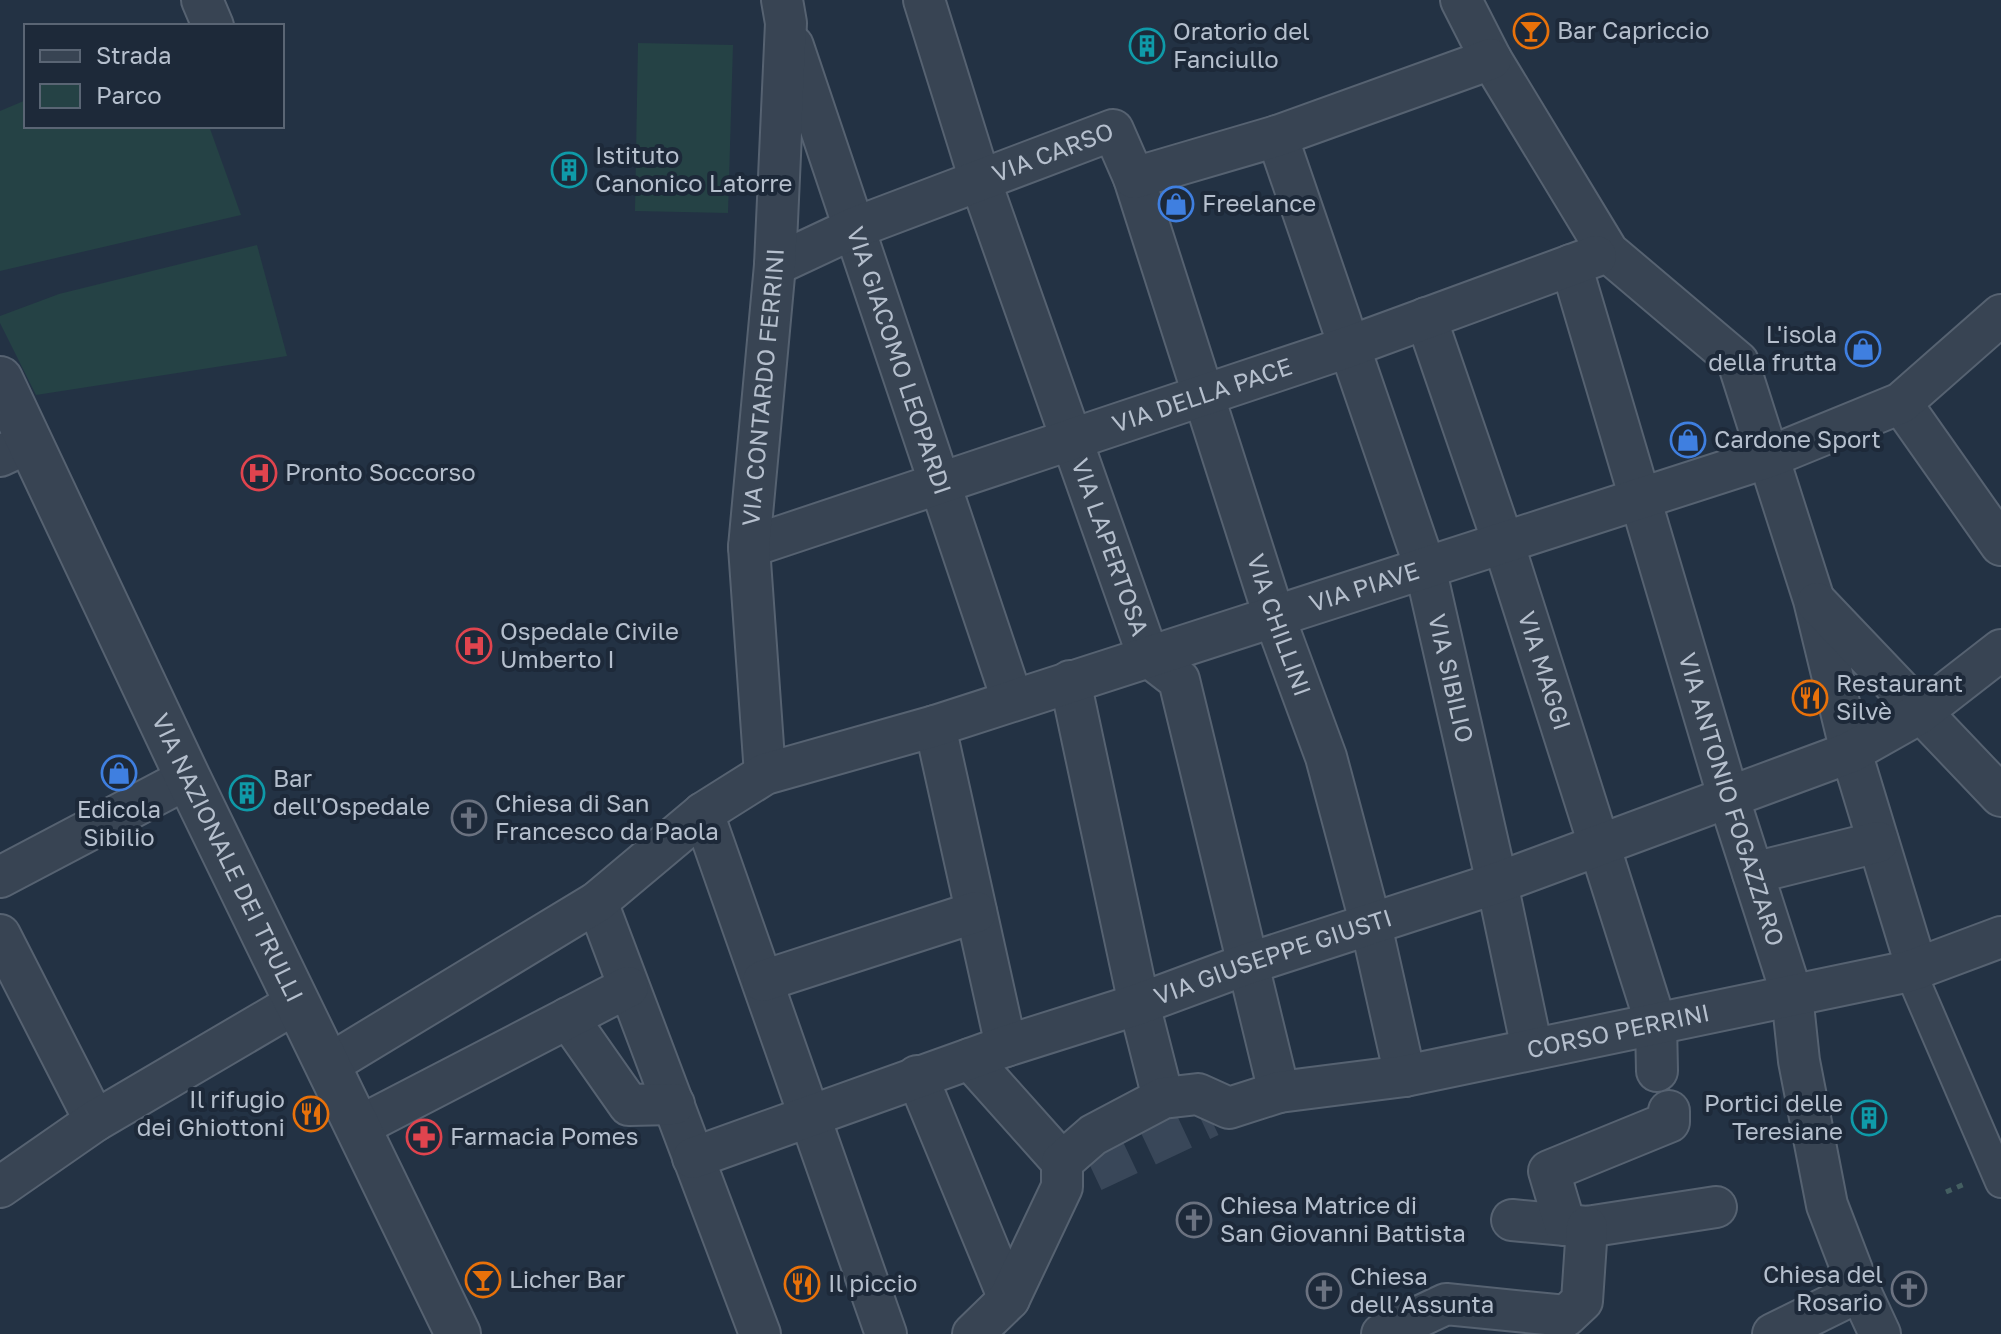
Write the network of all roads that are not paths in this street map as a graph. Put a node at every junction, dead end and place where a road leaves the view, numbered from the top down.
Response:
1 (202, 0) edge
2 (924, 0) edge
3 (1461, 0) edge
4 (784, 12) edge
5 (212, 24) edge
6 (1491, 59) junction
7 (1277, 136) junction
8 (1134, 178) junction
9 (980, 180) junction
10 (854, 228) junction
11 (1590, 259) junction
12 (775, 265) junction
13 (2001, 315) edge
14 (1426, 318) junction
15 (1348, 347) junction
16 (0, 379) edge
17 (1202, 396) junction
18 (1901, 403) junction
19 (1073, 439) junction
20 (15, 449) edge
21 (1769, 457) junction
22 (940, 483) junction
23 (1642, 498) junction
24 (1503, 542) junction
25 (2001, 545) edge
26 (749, 547) junction
27 (1425, 567) junction
28 (1814, 600) junction
29 (1274, 616) junction
30 (2001, 650) edge
31 (1148, 656) junction
32 (1070, 681) junction
33 (1012, 699) junction
34 (1920, 713) junction
35 (935, 726) junction
36 (1851, 752) junction
37 (765, 774) junction
38 (188, 778) junction
39 (2001, 796) edge
40 (1729, 799) junction
41 (703, 813) junction
42 (1878, 842) junction
43 (1601, 844) junction
44 (1753, 873) junction
45 (0, 877) edge
46 (1497, 883) junction
47 (597, 902) junction
48 (976, 912) junction
49 (1371, 925) junction
50 (0, 935) edge
51 (2001, 937) edge
52 (1247, 964) junction
53 (1914, 970) junction
54 (763, 981) junction
55 (628, 987) junction
56 (1792, 995) junction
57 (296, 1003) junction
58 (1139, 1004) junction
59 (568, 1018) junction
60 (1656, 1024) junction
61 (1532, 1049) junction
62 (988, 1052) junction
63 (328, 1065) junction
64 (1657, 1071) dead end
65 (917, 1076) junction
66 (1405, 1076) junction
67 (1279, 1092) junction
68 (1163, 1098) junction
69 (674, 1104) junction
70 (1669, 1111) dead end
71 (810, 1117) junction
72 (95, 1121) junction
73 (358, 1127) junction
74 (693, 1158) junction
75 (1072, 1174) junction
76 (2001, 1182) edge
77 (0, 1187) edge
78 (1716, 1207) dead end
79 (1512, 1220) dead end
80 (1576, 1226) junction
81 (1860, 1291) junction
82 (1009, 1299) junction
83 (458, 1334) edge
84 (760, 1334) edge
85 (886, 1334) edge
86 (973, 1334) edge
87 (1382, 1334) edge
88 (1773, 1334) edge
89 (1880, 1334) edge

1 - 5 street
2 - 9 street, VIA LAPERTOSA
3 - 6 street
4 - 10 street, VIA GIACOMO LEOPARDI
4 - 12 street, VIA CONTARDO FERRINI
6 - 7 street, VIA CARSO
6 - 11 street
7 - 8 street, VIA CARSO
7 - 15 street, VIA SIBILIO
8 - 9 street, VIA CARSO
8 - 17 street, VIA CHILLINI
9 - 10 street, VIA CARSO
9 - 19 street, VIA LAPERTOSA
10 - 12 street, VIA CARSO
10 - 22 street, VIA GIACOMO LEOPARDI
11 - 14 street, VIA DELLA PACE
11 - 21 street
11 - 23 street, VIA ANTONIO FOGAZZARO
12 - 26 street, VIA CONTARDO FERRINI
13 - 18 street, VIA PIAVE
14 - 15 street, VIA DELLA PACE
14 - 24 street, VIA MAGGI
15 - 17 street, VIA DELLA PACE
15 - 27 street, VIA SIBILIO
16 - 20 street, VIA NAZIONALE DEI TRULLI
17 - 19 street, VIA DELLA PACE
17 - 29 street, VIA CHILLINI
18 - 21 street, VIA PIAVE
18 - 25 street
19 - 22 street, VIA DELLA PACE
19 - 31 street, VIA LAPERTOSA
20 - 38 street, VIA NAZIONALE DEI TRULLI
21 - 23 street, VIA PIAVE
21 - 28 street
22 - 26 street, VIA DELLA PACE
22 - 33 street, VIA GIACOMO LEOPARDI
23 - 24 street, VIA PIAVE
23 - 40 street, VIA ANTONIO FOGAZZARO
24 - 27 street, VIA PIAVE
24 - 43 street, VIA MAGGI
26 - 37 street, VIA CONTARDO FERRINI
27 - 29 street, VIA PIAVE
27 - 46 street, VIA SIBILIO
28 - 34 street
28 - 36 street
29 - 31 street, VIA PIAVE
29 - 49 street, VIA CHILLINI
30 - 34 street
31 - 32 street, VIA PIAVE
31 - 52 street, VIA LAPERTOSA
32 - 33 street, VIA PIAVE
32 - 58 street
33 - 35 street, VIA PIAVE
34 - 36 street, VIA GIUSEPPE GIUSTI
34 - 39 street
35 - 37 street, VIA PIAVE
35 - 48 street
36 - 40 street, VIA GIUSEPPE GIUSTI
36 - 42 street
37 - 41 street, VIA PIAVE
38 - 45 street
38 - 57 street, VIA NAZIONALE DEI TRULLI
40 - 43 street, VIA GIUSEPPE GIUSTI
40 - 44 street, VIA ANTONIO FOGAZZARO
41 - 47 street, VIA PIAVE
41 - 54 street
42 - 44 street
42 - 53 street
43 - 46 street, VIA GIUSEPPE GIUSTI
43 - 60 street, VIA MAGGI
44 - 56 street, VIA ANTONIO FOGAZZARO
46 - 49 street, VIA GIUSEPPE GIUSTI
46 - 61 street, VIA SIBILIO
47 - 55 street
47 - 63 street, VIA PIAVE
48 - 54 street
48 - 62 street
49 - 52 street, VIA GIUSEPPE GIUSTI
49 - 66 street, VIA CHILLINI
50 - 72 street
51 - 53 street, CORSO PERRINI
52 - 58 street, VIA GIUSEPPE GIUSTI
52 - 67 street, VIA LAPERTOSA
53 - 56 street, CORSO PERRINI
53 - 76 street
54 - 71 street
55 - 59 street
55 - 69 street
56 - 60 street, CORSO PERRINI
56 - 81 street, VIA ANTONIO FOGAZZARO
57 - 63 street, VIA NAZIONALE DEI TRULLI
57 - 72 street
58 - 62 street, VIA GIUSEPPE GIUSTI
58 - 68 street
59 - 69 street
59 - 73 street
60 - 61 street, CORSO PERRINI
60 - 64 street, VIA MAGGI
61 - 66 street, CORSO PERRINI
62 - 65 street, VIA GIUSEPPE GIUSTI
62 - 75 street
63 - 73 street, VIA NAZIONALE DEI TRULLI
65 - 71 street, VIA GIUSEPPE GIUSTI
65 - 82 street
66 - 67 street, CORSO PERRINI
67 - 68 street, CORSO PERRINI
68 - 75 street, CORSO PERRINI
69 - 74 street
70 - 80 street
71 - 74 street, VIA GIUSEPPE GIUSTI
71 - 85 street
72 - 77 street
73 - 83 street, VIA NAZIONALE DEI TRULLI
74 - 84 street
75 - 82 street, CORSO PERRINI
78 - 80 street
79 - 80 street
80 - 87 street
81 - 88 street
81 - 89 street, VIA ANTONIO FOGAZZARO
82 - 86 street, CORSO PERRINI

